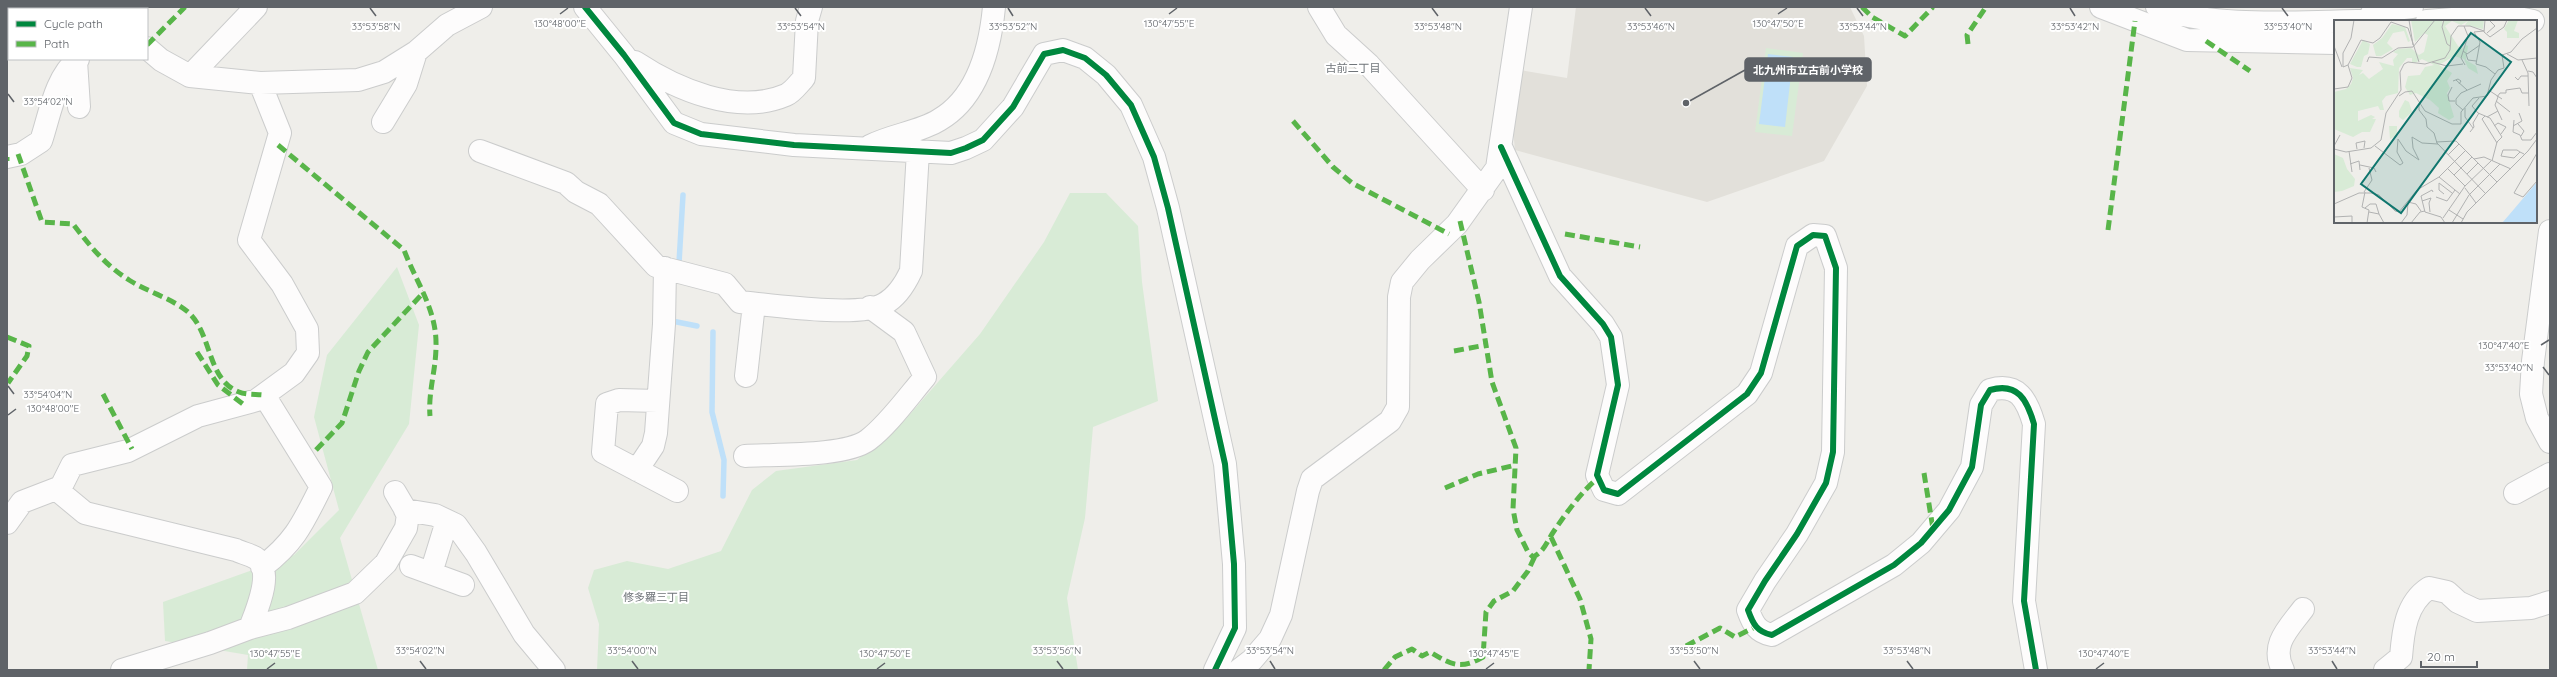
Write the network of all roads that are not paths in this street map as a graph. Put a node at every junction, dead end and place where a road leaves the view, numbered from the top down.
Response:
1 (256, 7) edge
2 (481, 7) edge
3 (584, 7) edge
4 (811, 7) edge
5 (994, 7) edge
6 (1319, 7) edge
7 (1521, 7) edge
8 (2101, 7) edge
9 (2157, 7) edge
10 (2412, 7) edge
11 (2382, 13) edge
12 (2334, 20) edge
13 (2358, 20) edge
14 (2440, 20) edge
15 (2528, 20) edge
16 (2537, 22) edge
17 (2550, 29) edge
18 (2334, 43) edge
19 (148, 49) edge
20 (416, 52) junction
21 (624, 55) junction
22 (77, 60) edge
23 (190, 76) junction
24 (260, 83) junction
25 (80, 107) dead end
26 (383, 122) dead end
27 (1501, 147) junction
28 (866, 148) junction
29 (480, 151) dead end
30 (918, 151) junction
31 (7, 157) edge
32 (1483, 190) junction
33 (2550, 232) edge
34 (665, 268) junction
35 (754, 304) junction
36 (870, 307) junction
37 (746, 376) dead end
38 (264, 395) junction
39 (658, 401) junction
40 (2550, 442) edge
41 (745, 456) dead end
42 (637, 470) junction
43 (2550, 474) edge
44 (56, 489) junction
45 (677, 491) dead end
46 (2515, 493) dead end
47 (447, 521) junction
48 (7, 523) edge
49 (476, 553) junction
50 (262, 567) junction
51 (2550, 602) edge
52 (2303, 609) dead end
53 (250, 628) junction
54 (122, 670) edge
55 (554, 670) edge
56 (1215, 670) edge
57 (1239, 670) edge
58 (2036, 670) edge
59 (2283, 670) edge
60 (2385, 670) edge

1 - 23 street
2 - 20 street
3 - 21 street
4 - 21 street
5 - 28 street
6 - 32 street
7 - 27 street
8 - 18 street
9 - 12 street
10 - 11 street
11 - 13 street
14 - 15 street
16 - 17 street
19 - 23 street
20 - 24 street
20 - 26 street
21 - 28 street
22 - 25 street
22 - 31 street
23 - 24 street
24 - 38 street
27 - 32 street
27 - 58 street
28 - 30 street
29 - 34 street
30 - 36 street
30 - 56 street
32 - 57 street
33 - 40 street
34 - 35 street
34 - 39 street
35 - 36 street
35 - 37 street
36 - 41 street
38 - 44 street
38 - 50 street
39 - 42 street
39 - 42 street
42 - 45 street
43 - 46 street
44 - 48 street
44 - 50 street
47 - 49 street
47 - 49 street
47 - 53 street
49 - 55 street
50 - 53 street
51 - 60 street
52 - 59 street
53 - 54 street

